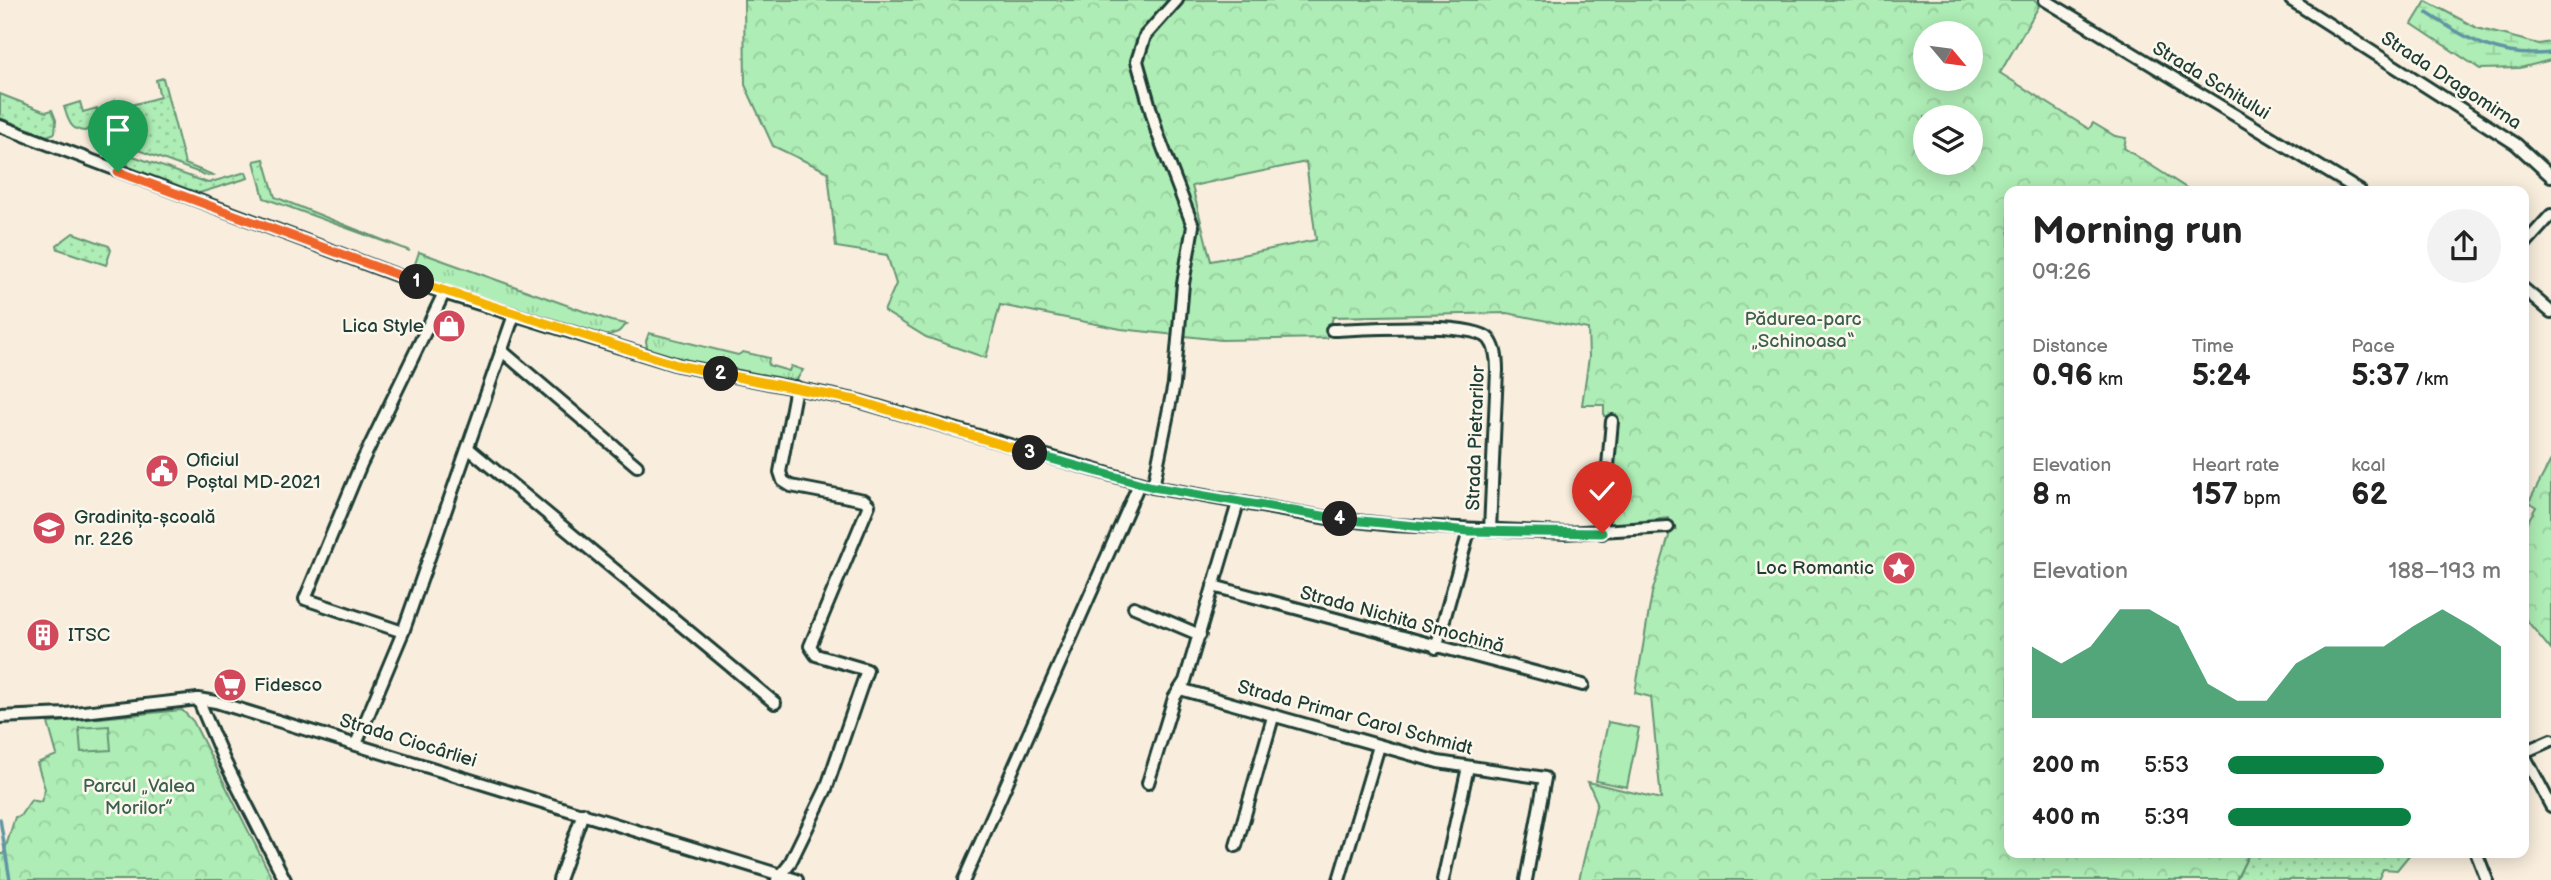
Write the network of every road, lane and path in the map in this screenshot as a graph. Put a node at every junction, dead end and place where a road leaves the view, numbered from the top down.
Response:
1 (1177, 0) edge
2 (2045, 0) edge
3 (2291, 0) edge
4 (0, 126) edge
5 (2551, 176) edge
6 (2352, 186) edge
7 (2551, 215) edge
8 (2529, 239) edge
9 (444, 293) junction
10 (2529, 293) edge
11 (2551, 312) edge
12 (514, 315) junction
13 (1332, 330) dead end
14 (501, 350) junction
15 (796, 387) junction
16 (1612, 421) dead end
17 (468, 448) junction
18 (637, 466) dead end
19 (1139, 484) junction
20 (1153, 487) junction
21 (1238, 503) junction
22 (1668, 527) dead end
23 (1490, 530) junction
24 (1469, 531) junction
25 (1602, 533) junction
26 (1213, 586) junction
27 (1135, 607) dead end
28 (402, 632) junction
29 (1200, 635) junction
30 (1436, 648) junction
31 (1583, 685) dead end
32 (1180, 689) junction
33 (198, 699) junction
34 (775, 704) dead end
35 (0, 717) edge
36 (1273, 717) junction
37 (2551, 740) edge
38 (356, 744) junction
39 (1379, 746) junction
40 (2529, 751) edge
41 (2529, 763) edge
42 (1468, 767) junction
43 (1147, 783) dead end
44 (2551, 806) edge
45 (583, 813) junction
46 (1236, 846) dead end
47 (2478, 858) edge
48 (778, 878) edge
49 (285, 880) edge
50 (559, 880) edge
51 (797, 880) edge
52 (964, 880) edge
53 (1339, 880) edge
54 (1443, 880) edge
55 (1526, 880) edge
56 (2487, 880) edge

1 - 20 street
2 - 6 street, Strada Schitului
3 - 5 street, Strada Dragomirna
4 - 9 street, Strada Pietrarilor
7 - 8 street
9 - 12 street, Strada Pietrarilor
9 - 28 street
10 - 11 street
12 - 14 street
12 - 15 street, Strada Pietrarilor
13 - 23 street, Strada Pietrarilor
14 - 17 street
14 - 18 street
15 - 19 street, Strada Pietrarilor
15 - 48 street
16 - 25 street
17 - 28 street
17 - 34 street
19 - 20 street, Strada Pietrarilor
19 - 52 street
20 - 21 street, Strada Pietrarilor
21 - 24 street, Strada Pietrarilor
21 - 26 street
22 - 25 street, Strada Pietrarilor
23 - 24 street, Strada Pietrarilor
23 - 25 street, Strada Pietrarilor
24 - 30 street, Strada Pietrarilor
26 - 29 street
26 - 30 street, Strada Nichita Smochină
27 - 29 street
28 - 38 street
29 - 32 street
30 - 31 street, Strada Nichita Smochină
32 - 36 street, Strada Primar Carol Schmidt
32 - 43 street
33 - 35 street, Strada Ciocârliei
33 - 38 street, Strada Ciocârliei
33 - 49 street
36 - 39 street, Strada Primar Carol Schmidt
36 - 46 street
37 - 40 street
38 - 45 street, Strada Ciocârliei
39 - 42 street, Strada Primar Carol Schmidt
39 - 53 street
41 - 44 street
42 - 54 street
42 - 55 street, Strada Primar Carol Schmidt
45 - 48 street, Strada Ciocârliei
45 - 50 street
47 - 56 street
48 - 51 street, Strada Ciocârliei

